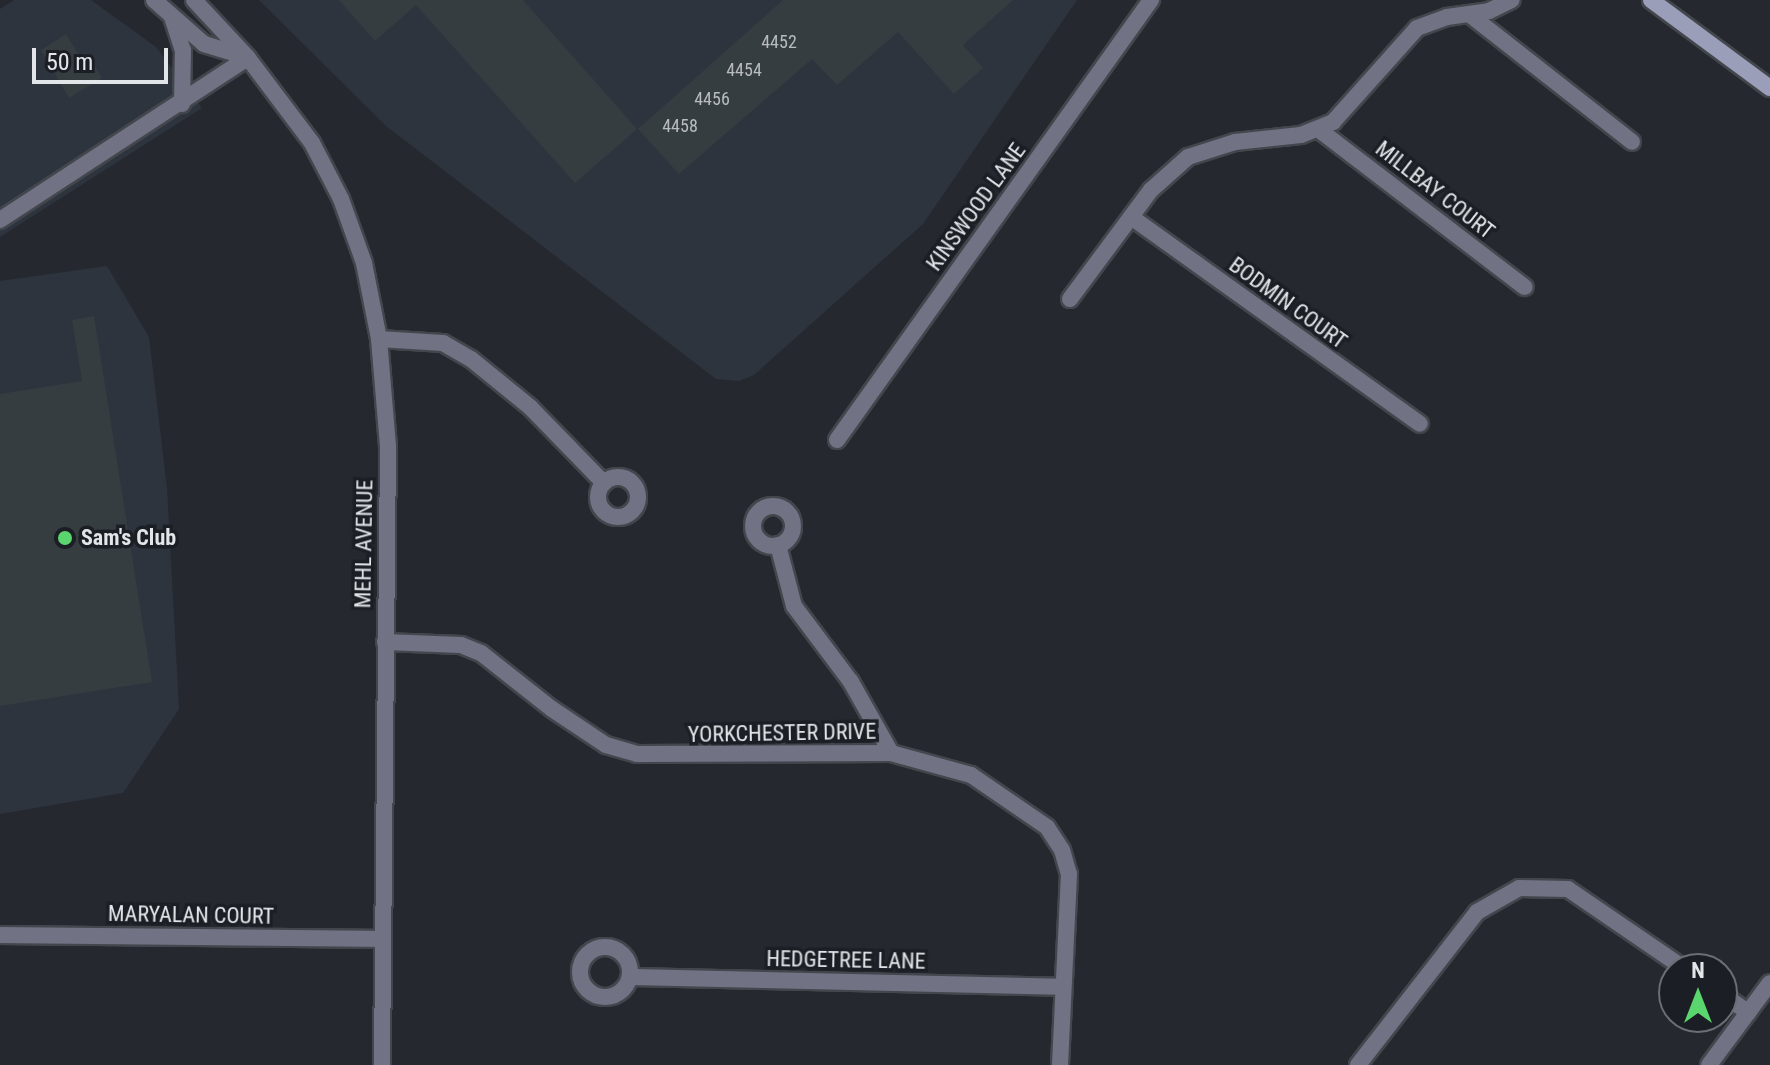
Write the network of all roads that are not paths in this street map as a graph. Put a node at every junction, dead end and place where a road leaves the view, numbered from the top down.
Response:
1 (154, 0) edge
2 (194, 0) edge
3 (1151, 0) edge
4 (1512, 0) edge
5 (1651, 0) edge
6 (1469, 14) junction
7 (172, 16) junction
8 (248, 58) junction
9 (1770, 88) edge
10 (182, 104) junction
11 (1318, 129) junction
12 (1632, 142) dead end
13 (1131, 217) junction
14 (0, 220) edge
15 (1525, 287) dead end
16 (1070, 299) dead end
17 (379, 339) junction
18 (1420, 424) dead end
19 (837, 440) dead end
20 (604, 483) dead end
21 (778, 545) dead end
22 (385, 642) junction
23 (891, 753) junction
24 (0, 935) edge
25 (382, 939) junction
26 (1662, 953) edge
27 (630, 977) dead end
28 (1770, 983) edge
29 (1062, 987) junction
30 (1738, 1005) edge
31 (1748, 1012) junction
32 (382, 1065) edge
33 (1060, 1065) edge
34 (1358, 1065) edge
35 (1709, 1065) edge

1 - 7 street
2 - 8 street, MEHL AVENUE
3 - 19 street, KINSWOOD LANE
4 - 6 street
5 - 9 main road
6 - 11 street
6 - 12 street
7 - 8 street
7 - 10 street
8 - 10 street
8 - 17 street, MEHL AVENUE
10 - 14 street
11 - 13 street
11 - 15 street, MILLBAY COURT
13 - 16 street
13 - 18 street, BODMIN COURT
17 - 20 street
17 - 22 street, MEHL AVENUE
21 - 23 street
22 - 23 street, YORKCHESTER DRIVE
22 - 25 street, MEHL AVENUE
23 - 29 street, YORKCHESTER DRIVE
24 - 25 street, MARYALAN COURT
25 - 32 street, MEHL AVENUE
26 - 34 street
27 - 29 street, HEDGETREE LANE
28 - 31 street
29 - 33 street, YORKCHESTER DRIVE
30 - 31 street
31 - 35 street

